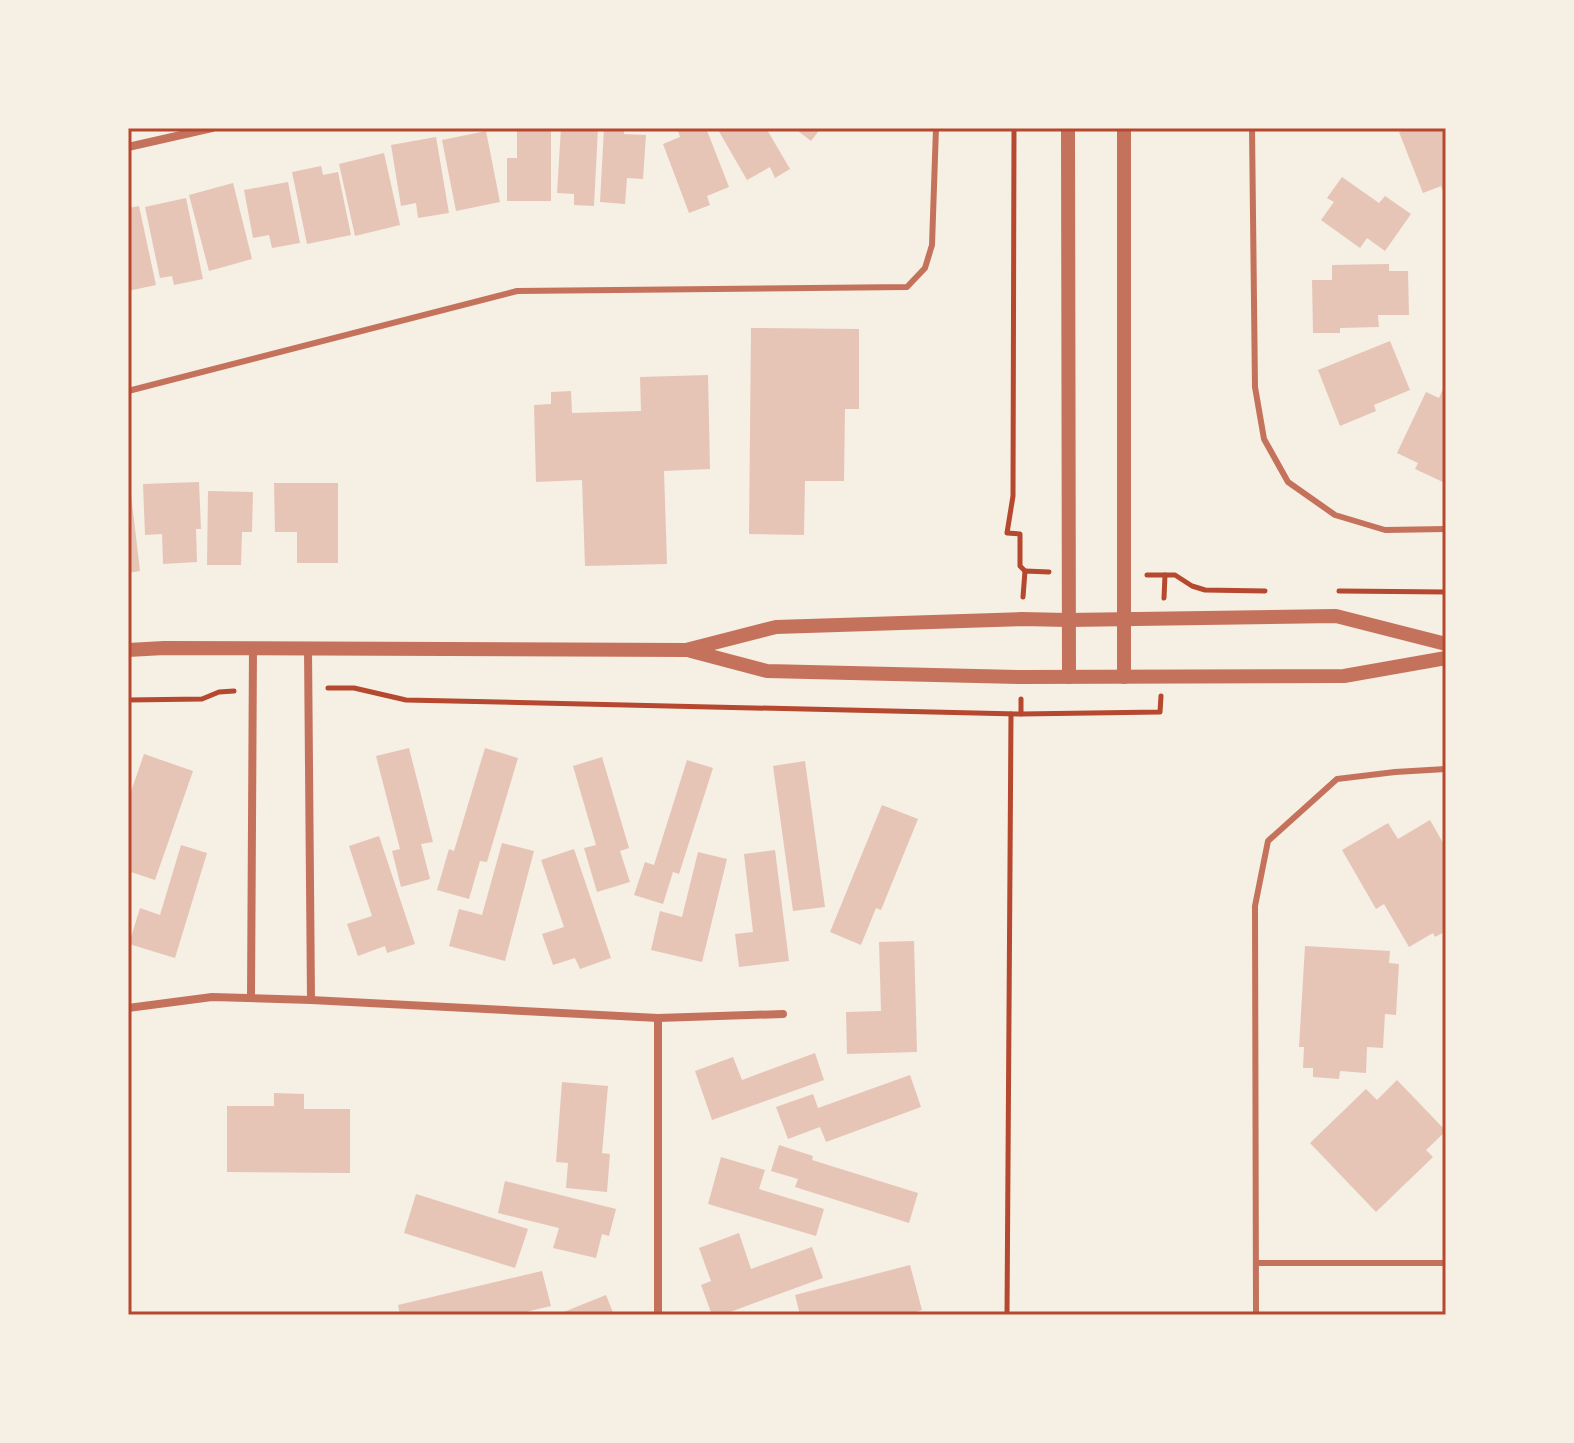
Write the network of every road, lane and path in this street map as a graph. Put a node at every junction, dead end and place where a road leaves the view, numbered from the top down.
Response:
1 (212, 128) edge
2 (936, 128) edge
3 (1014, 128) edge
4 (1068, 128) edge
5 (1124, 128) edge
6 (1252, 128) edge
7 (128, 147) edge
8 (128, 391) edge
9 (1446, 529) edge
10 (1025, 571) dead end
11 (1157, 575) dead end
12 (1272, 591) dead end
13 (1334, 591) dead end
14 (1446, 592) edge
15 (1068, 620) junction
16 (1125, 620) junction
17 (1446, 644) edge
18 (253, 648) junction
19 (308, 649) junction
20 (128, 650) edge
21 (686, 650) junction
22 (1446, 658) edge
23 (1069, 677) junction
24 (1124, 677) junction
25 (308, 688) junction
26 (253, 690) junction
27 (1161, 695) dead end
28 (1021, 696) dead end
29 (128, 700) edge
30 (1011, 714) junction
31 (1021, 714) junction
32 (1446, 769) edge
33 (251, 997) junction
34 (311, 1000) junction
35 (128, 1008) edge
36 (783, 1014) dead end
37 (658, 1018) junction
38 (1256, 1263) junction
39 (1446, 1263) edge
40 (658, 1315) edge
41 (1007, 1315) edge
42 (1256, 1315) edge

1 - 7 street
2 - 8 lane
3 - 10 path
4 - 15 street
5 - 16 street
6 - 9 lane
11 - 12 path
13 - 14 path
15 - 16 street
15 - 21 street
15 - 23 street
16 - 17 street
16 - 24 street
18 - 19 street
18 - 20 street
18 - 26 street
19 - 21 street
19 - 25 street
21 - 23 street
22 - 24 street
23 - 24 street
25 - 30 path
25 - 34 street
26 - 29 path
26 - 33 street
27 - 31 path
28 - 31 path
30 - 31 path
30 - 41 path
32 - 38 lane
33 - 34 street
33 - 35 street
34 - 37 street
36 - 37 street
37 - 40 street
38 - 39 lane
38 - 42 lane

